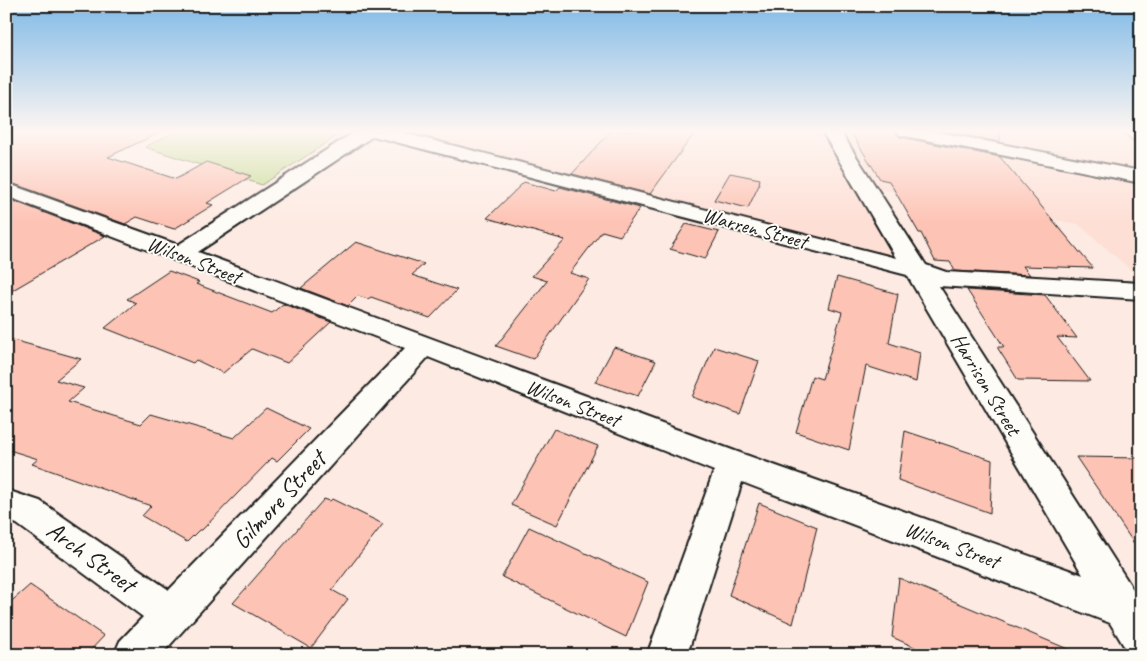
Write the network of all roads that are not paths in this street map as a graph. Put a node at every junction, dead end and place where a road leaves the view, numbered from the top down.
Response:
1 (321, 162) edge
2 (495, 162) edge
3 (850, 162) edge
4 (1064, 162) edge
5 (1141, 177) edge
6 (6, 188) edge
7 (179, 254) junction
8 (916, 270) junction
9 (1141, 291) edge
10 (424, 345) junction
11 (732, 464) junction
12 (6, 505) edge
13 (1133, 612) edge
14 (172, 615) junction
15 (1141, 637) edge
16 (134, 655) edge
17 (668, 655) edge

1 - 7 street
2 - 8 street, Warren Street
3 - 8 street, Harrison Street
4 - 5 street
6 - 7 street, Wilson Street
7 - 10 street, Wilson Street
8 - 9 street, Warren Street
8 - 13 street, Harrison Street
10 - 11 street, Wilson Street
10 - 14 street, Gilmore Street
11 - 13 street, Wilson Street
11 - 17 street
12 - 14 street, Arch Street
13 - 15 street, Harrison Street
14 - 16 street, Gilmore Street

